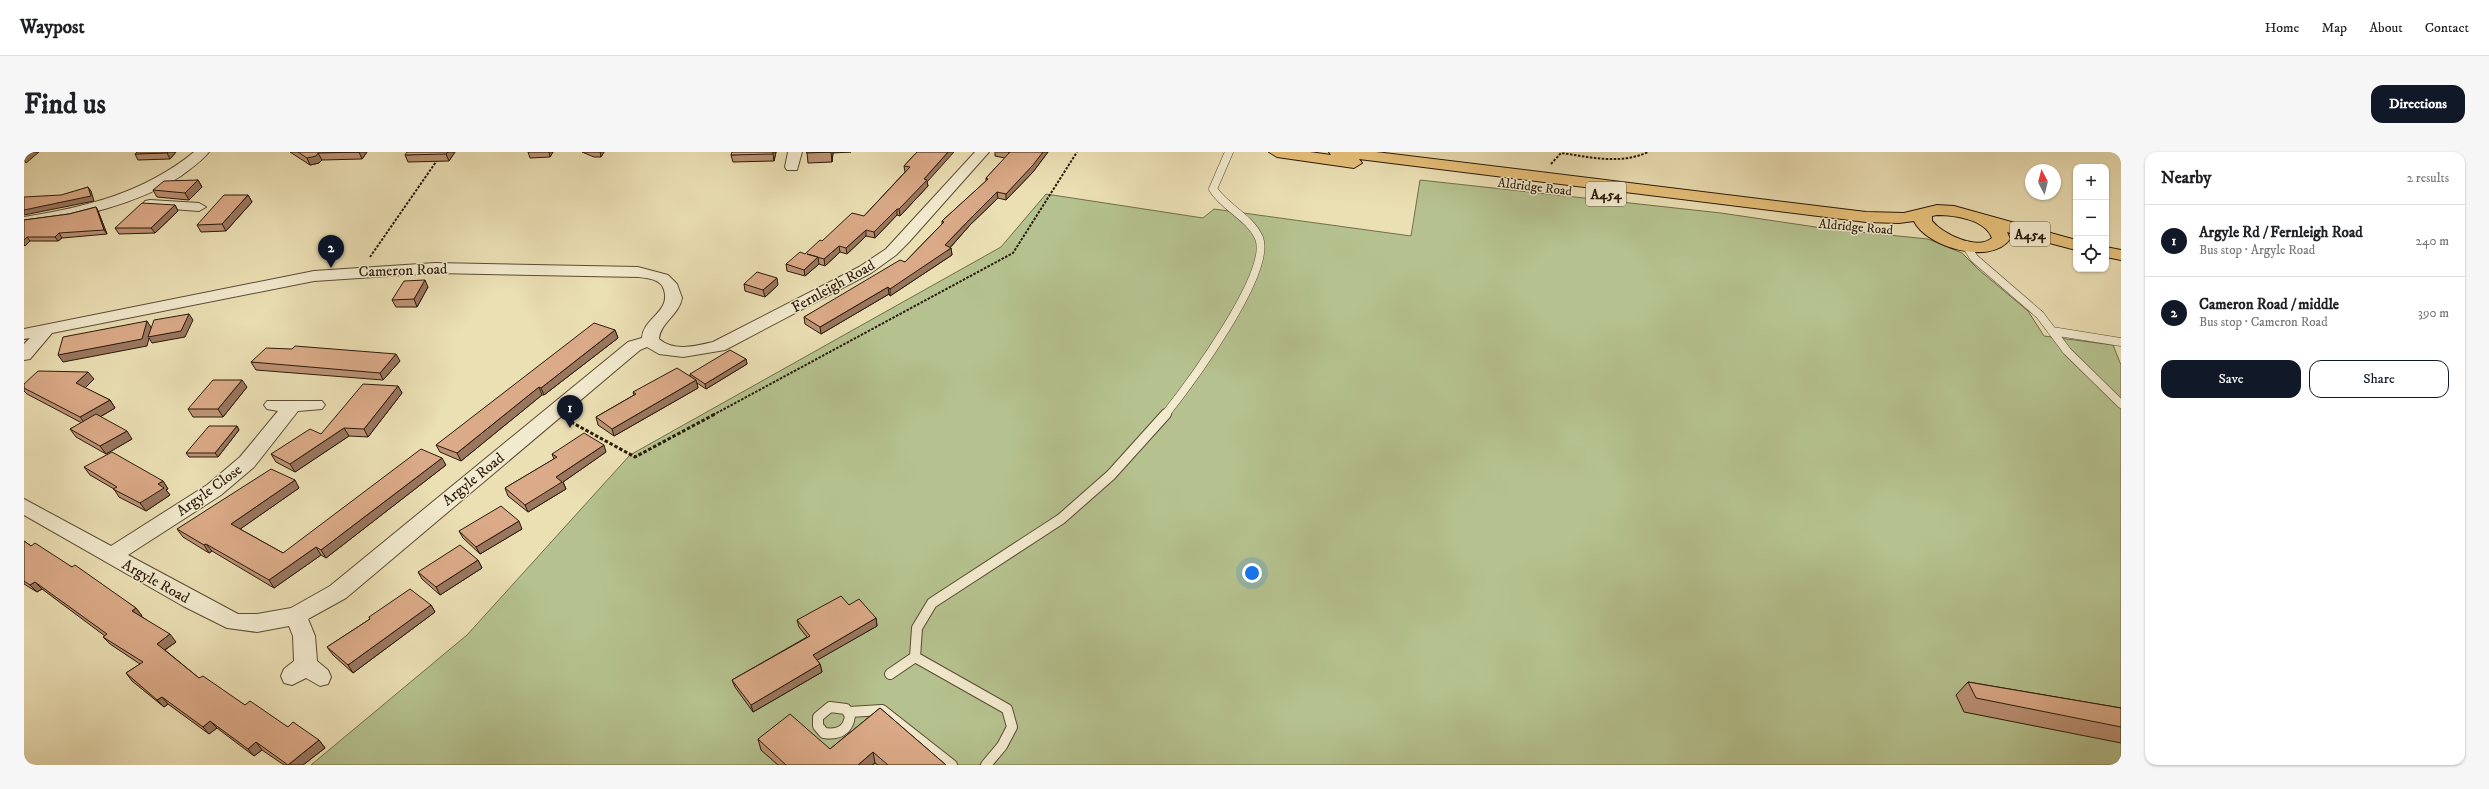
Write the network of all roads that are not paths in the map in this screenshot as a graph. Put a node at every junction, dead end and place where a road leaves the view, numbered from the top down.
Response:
1 (202, 152) edge
2 (795, 152) edge
3 (982, 152) edge
4 (1229, 152) edge
5 (1277, 152) edge
6 (1337, 152) edge
7 (792, 167) dead end
8 (132, 196) junction
9 (210, 196) dead end
10 (199, 207) junction
11 (1924, 214) junction
12 (189, 218) dead end
13 (24, 220) edge
14 (1985, 221) junction
15 (1936, 235) junction
16 (1997, 243) junction
17 (2073, 244) edge
18 (1966, 246) junction
19 (2109, 253) edge
20 (2073, 254) edge
21 (2121, 255) edge
22 (2109, 262) edge
23 (2121, 264) edge
24 (47, 329) junction
25 (2052, 331) junction
26 (24, 334) edge
27 (650, 341) junction
28 (2121, 342) edge
29 (24, 356) edge
30 (2121, 404) edge
31 (316, 405) dead end
32 (24, 506) edge
33 (111, 556) junction
34 (296, 616) junction
35 (915, 657) junction
36 (306, 673) dead end
37 (890, 674) dead end
38 (849, 712) dead end
39 (952, 765) edge
40 (986, 765) edge

1 - 8 street
2 - 7 street
3 - 27 street, Fernleigh Road
4 - 35 lane
5 - 15 main road, Aldridge Road / A454
6 - 11 main road, Aldridge Road / A454
8 - 10 street
8 - 13 street
9 - 10 street
10 - 12 street
11 - 14 main road, A454
11 - 15 main road, A454
14 - 16 main road, A454
14 - 17 main road, A454
15 - 18 main road, A454
16 - 18 main road, A454
16 - 20 main road, A454
18 - 25 lane
19 - 21 main road
22 - 23 main road
24 - 26 street, Cameron Road
24 - 27 street, Cameron Road
24 - 29 street
25 - 28 lane
25 - 30 lane
27 - 34 street, Argyle Road
31 - 33 street, Argyle Close
32 - 33 street, Argyle Road
33 - 34 street, Argyle Road
34 - 36 street
35 - 37 lane
35 - 40 lane
38 - 39 lane

